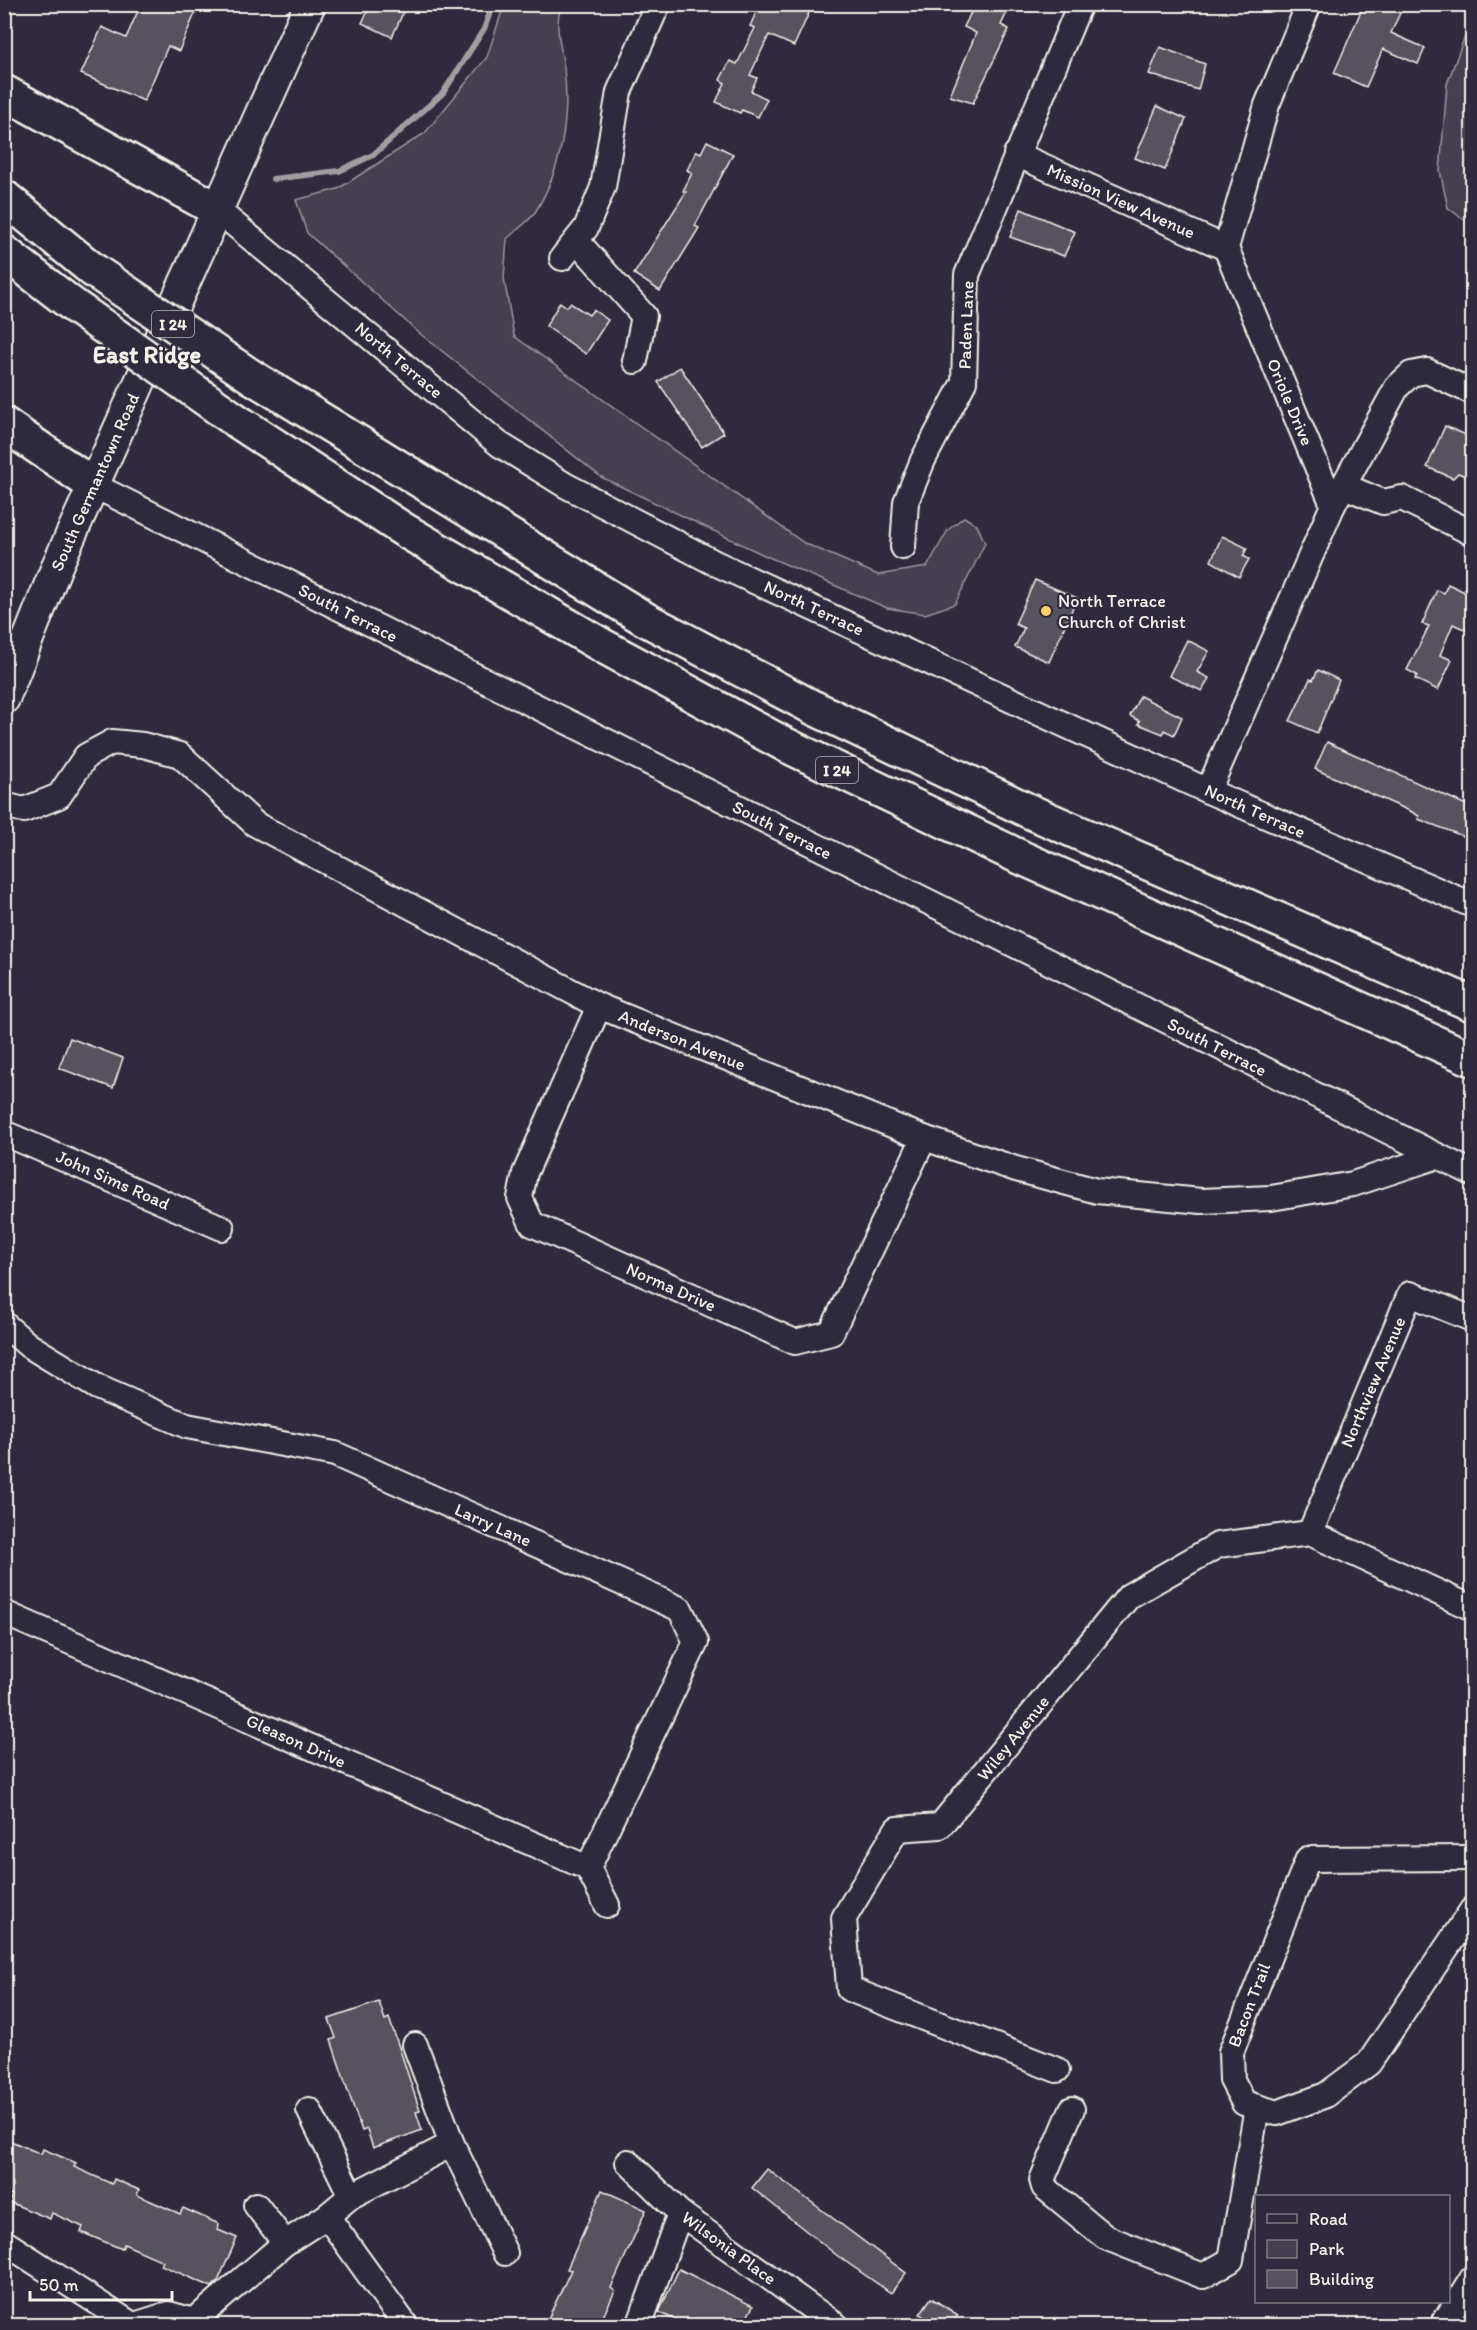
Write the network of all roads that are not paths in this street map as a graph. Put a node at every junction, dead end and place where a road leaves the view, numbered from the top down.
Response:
1 (658, 4) edge
2 (1080, 4) edge
3 (1309, 4) edge
4 (303, 7) edge
5 (4, 92) edge
6 (1016, 154) junction
7 (4, 197) edge
8 (216, 209) junction
9 (1226, 248) junction
10 (4, 252) edge
11 (635, 361) dead end
12 (1473, 392) edge
13 (4, 424) edge
14 (93, 485) junction
15 (1339, 496) junction
16 (1473, 533) edge
17 (903, 547) dead end
18 (4, 699) edge
19 (1208, 791) junction
20 (4, 805) edge
21 (1473, 905) edge
22 (1473, 1004) edge
23 (599, 1006) junction
24 (1473, 1059) edge
25 (4, 1133) edge
26 (924, 1138) junction
27 (1435, 1157) junction
28 (1473, 1173) edge
29 (222, 1228) dead end
30 (1473, 1319) edge
31 (4, 1324) edge
32 (1310, 1533) junction
33 (1473, 1608) edge
34 (4, 1613) edge
35 (1473, 1858) edge
36 (588, 1868) junction
37 (607, 1905) dead end
38 (1473, 1910) edge
39 (415, 2045) dead end
40 (1057, 2070) dead end
41 (1257, 2107) junction
42 (1072, 2109) dead end
43 (309, 2110) dead end
44 (452, 2144) junction
45 (628, 2162) dead end
46 (351, 2196) junction
47 (256, 2205) dead end
48 (680, 2213) junction
49 (327, 2216) junction
50 (4, 2242) edge
51 (285, 2243) junction
52 (505, 2253) dead end
53 (1473, 2278) edge
54 (196, 2323) edge
55 (131, 2325) edge
56 (406, 2325) edge
57 (639, 2325) edge
58 (837, 2325) edge
59 (1442, 2325) edge

1 - 11 street
2 - 6 street, Paden Lane
3 - 9 street
4 - 8 main road, South Germantown Road
5 - 8 highway
6 - 9 street, Mission View Avenue
6 - 17 street, Paden Lane
7 - 22 highway, I 24, bridge
8 - 14 main road, South Germantown Road
8 - 19 street, North Terrace
9 - 15 street, Oriole Drive
10 - 24 highway, I 24, bridge
12 - 15 street
13 - 14 highway
14 - 18 main road, South Germantown Road
14 - 27 street, South Terrace
15 - 16 street
15 - 19 street
19 - 21 street, North Terrace
20 - 23 street, Anderson Avenue
23 - 26 street, Anderson Avenue
23 - 26 street, Norma Drive
25 - 29 street, John Sims Road
26 - 27 street, Anderson Avenue
27 - 28 street, South Terrace
30 - 32 street, Northview Avenue
31 - 36 street, Larry Lane
32 - 33 street
32 - 40 street, Wiley Avenue
34 - 36 street, Gleason Drive
35 - 41 street, Bacon Trail
36 - 37 street
38 - 41 street
39 - 44 street
41 - 42 street
43 - 46 street
44 - 46 street
44 - 52 street
45 - 48 street, Wilsonia Place
46 - 49 street
47 - 51 street
48 - 57 street
48 - 58 street, Wilsonia Place
49 - 51 street
49 - 56 street
50 - 55 street
51 - 54 street
53 - 59 street
54 - 55 street

